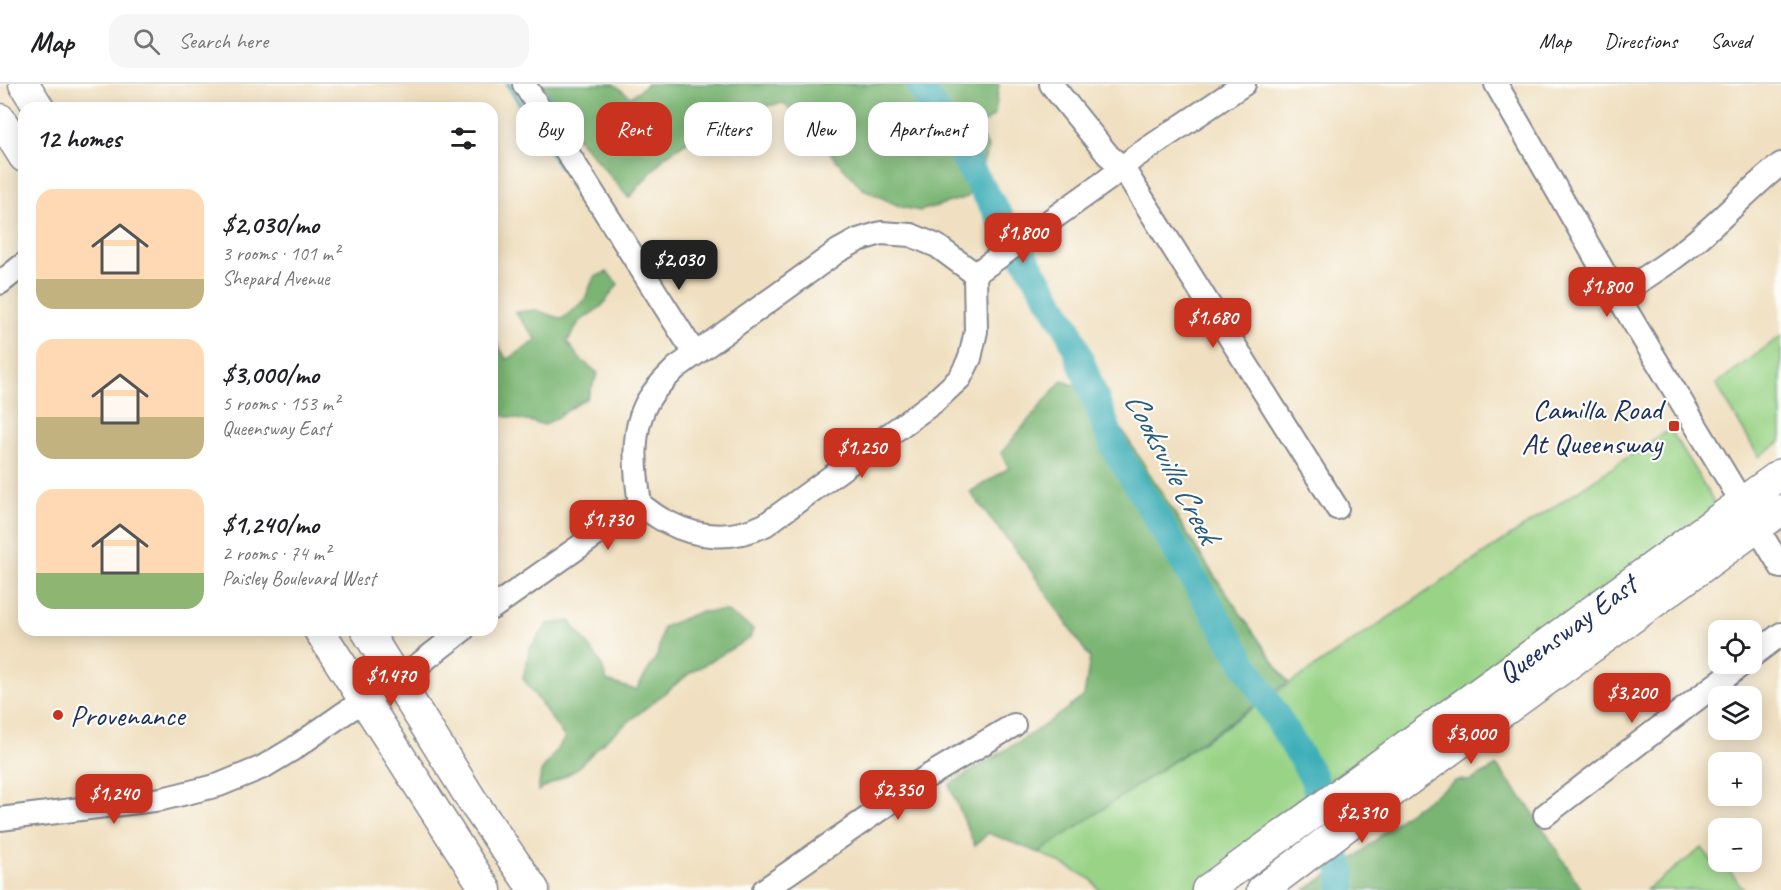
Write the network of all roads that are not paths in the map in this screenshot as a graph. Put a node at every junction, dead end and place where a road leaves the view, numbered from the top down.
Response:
1 (24, 84) edge
2 (524, 84) edge
3 (1052, 84) edge
4 (1244, 84) edge
5 (1497, 84) edge
6 (35, 102) edge
7 (0, 119) edge
8 (18, 148) edge
9 (1781, 164) edge
10 (1123, 168) junction
11 (18, 269) edge
12 (982, 269) junction
13 (0, 283) edge
14 (1617, 295) junction
15 (695, 354) junction
16 (1781, 474) edge
17 (1742, 502) junction
18 (640, 504) junction
19 (1337, 508) dead end
20 (1781, 510) edge
21 (1757, 528) junction
22 (1781, 567) edge
23 (498, 604) edge
24 (1781, 634) edge
25 (323, 636) edge
26 (370, 636) edge
27 (455, 636) edge
28 (1762, 649) edge
29 (1730, 674) edge
30 (396, 680) junction
31 (364, 700) junction
32 (1014, 725) dead end
33 (1365, 794) junction
34 (1545, 815) dead end
35 (0, 819) edge
36 (486, 890) edge
37 (534, 890) edge
38 (764, 890) edge
39 (1207, 890) edge
40 (1262, 890) edge

1 - 6 main road
2 - 15 street
3 - 10 street
4 - 10 street
5 - 14 street
7 - 8 main road
9 - 14 street
10 - 12 street
10 - 19 street
11 - 13 street
12 - 15 street
12 - 18 street
14 - 17 street
15 - 18 street
16 - 17 main road, Queensway East
17 - 21 street
17 - 33 main road, Queensway East
18 - 23 street
20 - 21 main road, Queensway East
21 - 22 street
21 - 33 main road, Queensway East
24 - 28 street
25 - 31 main road
26 - 30 main road
27 - 30 street
29 - 34 street
30 - 31 street
30 - 37 main road
31 - 35 street
31 - 36 main road
32 - 38 street
33 - 39 main road, Queensway East
33 - 40 main road, Queensway East

